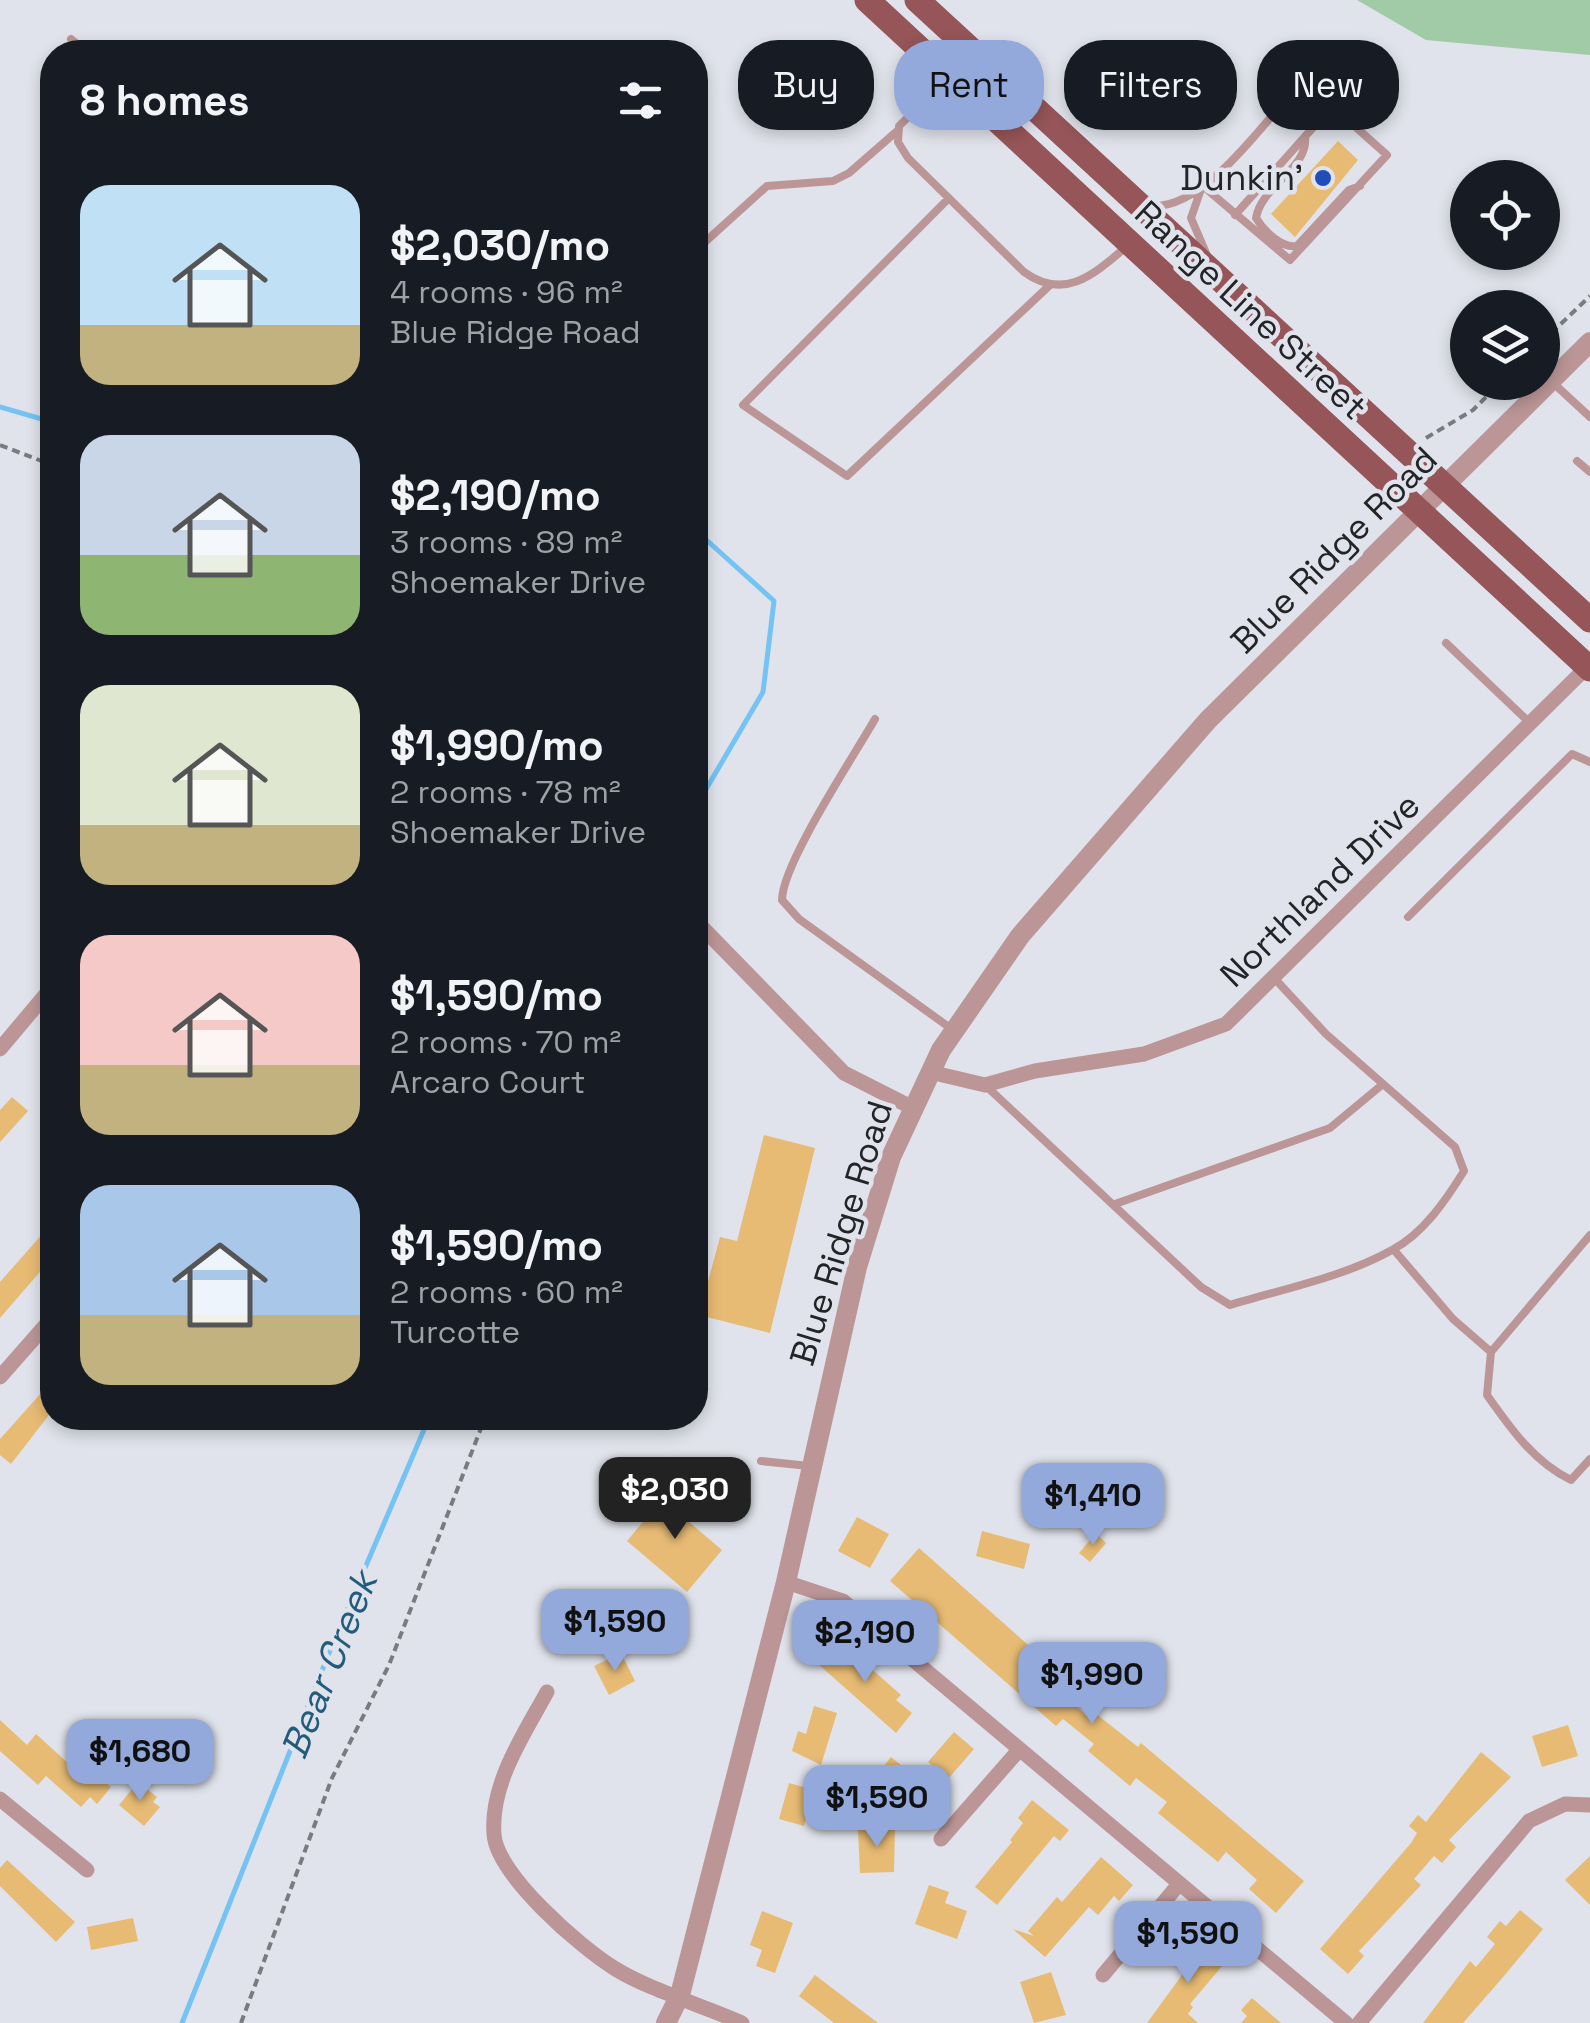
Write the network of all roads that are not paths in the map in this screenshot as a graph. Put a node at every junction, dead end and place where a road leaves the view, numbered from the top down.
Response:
1 (867, 0) edge
2 (887, 0) edge
3 (917, 0) edge
4 (910, 40) edge
5 (937, 40) edge
6 (960, 40) edge
7 (1044, 118) edge
8 (898, 130) edge
9 (1007, 130) edge
10 (1028, 130) edge
11 (1257, 130) edge
12 (1312, 130) edge
13 (1361, 130) edge
14 (896, 132) junction
15 (1306, 137) junction
16 (1361, 187) junction
17 (1202, 189) junction
18 (948, 198) junction
19 (1142, 208) junction
20 (1235, 215) junction
21 (1173, 237) junction
22 (708, 239) edge
23 (1129, 244) junction
24 (1205, 266) junction
25 (1050, 285) junction
26 (1590, 342) edge
27 (1560, 371) edge
28 (1560, 390) edge
29 (1531, 400) edge
30 (1590, 418) edge
31 (1577, 461) dead end
32 (1590, 472) edge
33 (1443, 486) junction
34 (1416, 512) junction
35 (1590, 620) edge
36 (1446, 643) dead end
37 (1589, 668) edge
38 (875, 719) dead end
39 (1531, 724) junction
40 (1590, 762) edge
41 (1408, 917) dead end
42 (708, 933) edge
43 (1276, 980) junction
44 (40, 1001) edge
45 (954, 1030) junction
46 (0, 1049) edge
47 (930, 1072) junction
48 (1384, 1084) junction
49 (985, 1085) junction
50 (912, 1107) junction
51 (1116, 1204) junction
52 (1590, 1235) edge
53 (1394, 1250) junction
54 (40, 1332) edge
55 (1491, 1352) junction
56 (0, 1377) edge
57 (1590, 1459) edge
58 (761, 1461) dead end
59 (809, 1466) junction
60 (786, 1582) junction
61 (547, 1692) dead end
62 (1019, 1750) junction
63 (0, 1799) edge
64 (1590, 1805) edge
65 (941, 1839) dead end
66 (87, 1870) dead end
67 (1180, 1884) junction
68 (1103, 1975) dead end
69 (680, 1995) junction
70 (666, 2023) edge
71 (742, 2023) edge
72 (1346, 2023) edge
73 (1359, 2023) edge

1 - 4 main road, Range Line Street
2 - 5 main road
3 - 6 main road, Range Line Street
7 - 19 main road, Range Line Street
8 - 14 lane
9 - 23 main road, Range Line Street
10 - 21 main road
11 - 17 lane
12 - 15 lane
13 - 16 lane
14 - 18 lane
14 - 22 lane
15 - 16 lane
15 - 20 lane
16 - 20 lane
17 - 19 lane
17 - 20 lane
17 - 24 lane
18 - 25 lane
18 - 25 lane
19 - 21 main road, Range Line Street
21 - 24 main road, Range Line Street
23 - 25 lane
23 - 34 main road, Range Line Street
24 - 33 main road, Range Line Street
26 - 27 street, Blue Ridge Road
28 - 30 lane
29 - 33 street, Blue Ridge Road
31 - 32 lane
33 - 34 street, Blue Ridge Road
33 - 35 main road, Range Line Street
34 - 37 main road, Range Line Street
34 - 45 street, Blue Ridge Road
36 - 39 lane
37 - 39 street, Northland Drive
38 - 45 lane
39 - 43 street, Northland Drive
40 - 41 lane
42 - 50 street
43 - 48 lane
43 - 49 street, Northland Drive
44 - 46 street
45 - 47 street, Blue Ridge Road
47 - 49 street, Northland Drive
47 - 50 street, Blue Ridge Road
48 - 51 lane
48 - 53 lane
49 - 51 lane
50 - 59 street, Blue Ridge Road
51 - 53 lane
52 - 55 lane
53 - 55 lane
54 - 56 street
55 - 57 lane
58 - 59 lane
59 - 60 street, Blue Ridge Road
60 - 62 street
60 - 69 street, Blue Ridge Road
61 - 69 street
62 - 65 street
62 - 67 street
63 - 66 street
64 - 73 street
67 - 68 street
67 - 72 street
69 - 70 street, Blue Ridge Road
69 - 71 street

